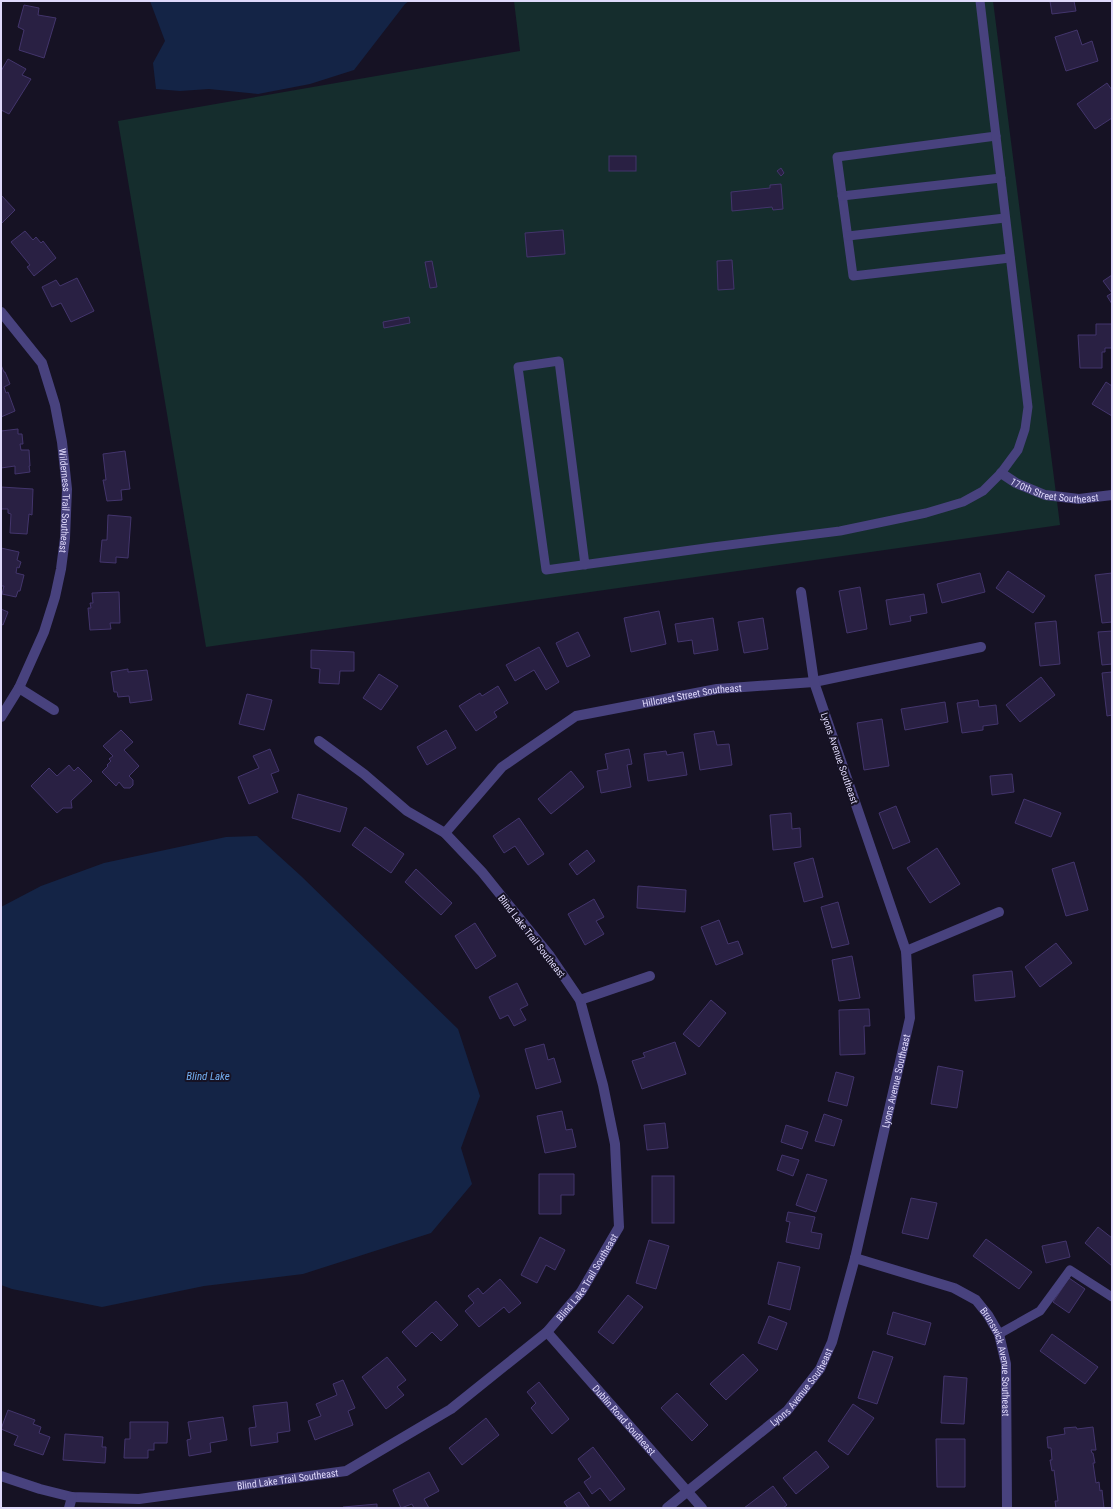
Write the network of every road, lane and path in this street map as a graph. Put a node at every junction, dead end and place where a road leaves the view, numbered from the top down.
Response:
1 (980, 1) edge
2 (996, 136) junction
3 (1001, 178) junction
4 (842, 196) junction
5 (1005, 218) junction
6 (848, 236) junction
7 (1010, 258) junction
8 (1, 312) edge
9 (1001, 473) junction
10 (1112, 496) edge
11 (585, 565) junction
12 (801, 592) dead end
13 (981, 647) dead end
14 (814, 682) junction
15 (20, 688) junction
16 (54, 710) dead end
17 (1, 717) edge
18 (319, 741) dead end
19 (445, 833) junction
20 (999, 912) dead end
21 (906, 951) junction
22 (650, 976) dead end
23 (580, 1000) junction
24 (855, 1258) junction
25 (1112, 1297) edge
26 (547, 1332) junction
27 (999, 1334) junction
28 (1, 1476) edge
29 (688, 1491) junction
30 (72, 1497) junction
31 (70, 1508) edge
32 (667, 1508) edge
33 (702, 1508) edge
34 (1007, 1508) edge

1 - 2 lane
2 - 3 lane
2 - 4 lane
3 - 4 lane
3 - 5 lane
4 - 6 lane
5 - 6 lane
5 - 7 lane
6 - 7 lane
7 - 9 lane
8 - 15 street, Wilderness Trail Southeast
9 - 10 street, 170th Street Southeast
9 - 11 lane
11 - 11 lane
12 - 14 street, Lyons Avenue Southeast
13 - 14 street, Hillcrest Street Southeast
14 - 19 street, Hillcrest Street Southeast
14 - 21 street, Lyons Avenue Southeast
15 - 16 street
15 - 17 street, Wilderness Trail Southeast
18 - 19 street, Blind Lake Trail Southeast
19 - 23 street, Blind Lake Trail Southeast
20 - 21 street
21 - 24 street, Lyons Avenue Southeast
22 - 23 street
23 - 26 street, Blind Lake Trail Southeast
24 - 27 street, Brunswick Avenue Southeast
24 - 29 street, Lyons Avenue Southeast
25 - 27 lane
26 - 29 street, Dublin Road Southeast
26 - 30 street, Blind Lake Trail Southeast
27 - 34 street, Brunswick Avenue Southeast
28 - 30 street, Blind Lake Trail Southeast
29 - 32 street, Lyons Avenue Southeast
29 - 33 street, Dublin Road Southeast
30 - 31 street

